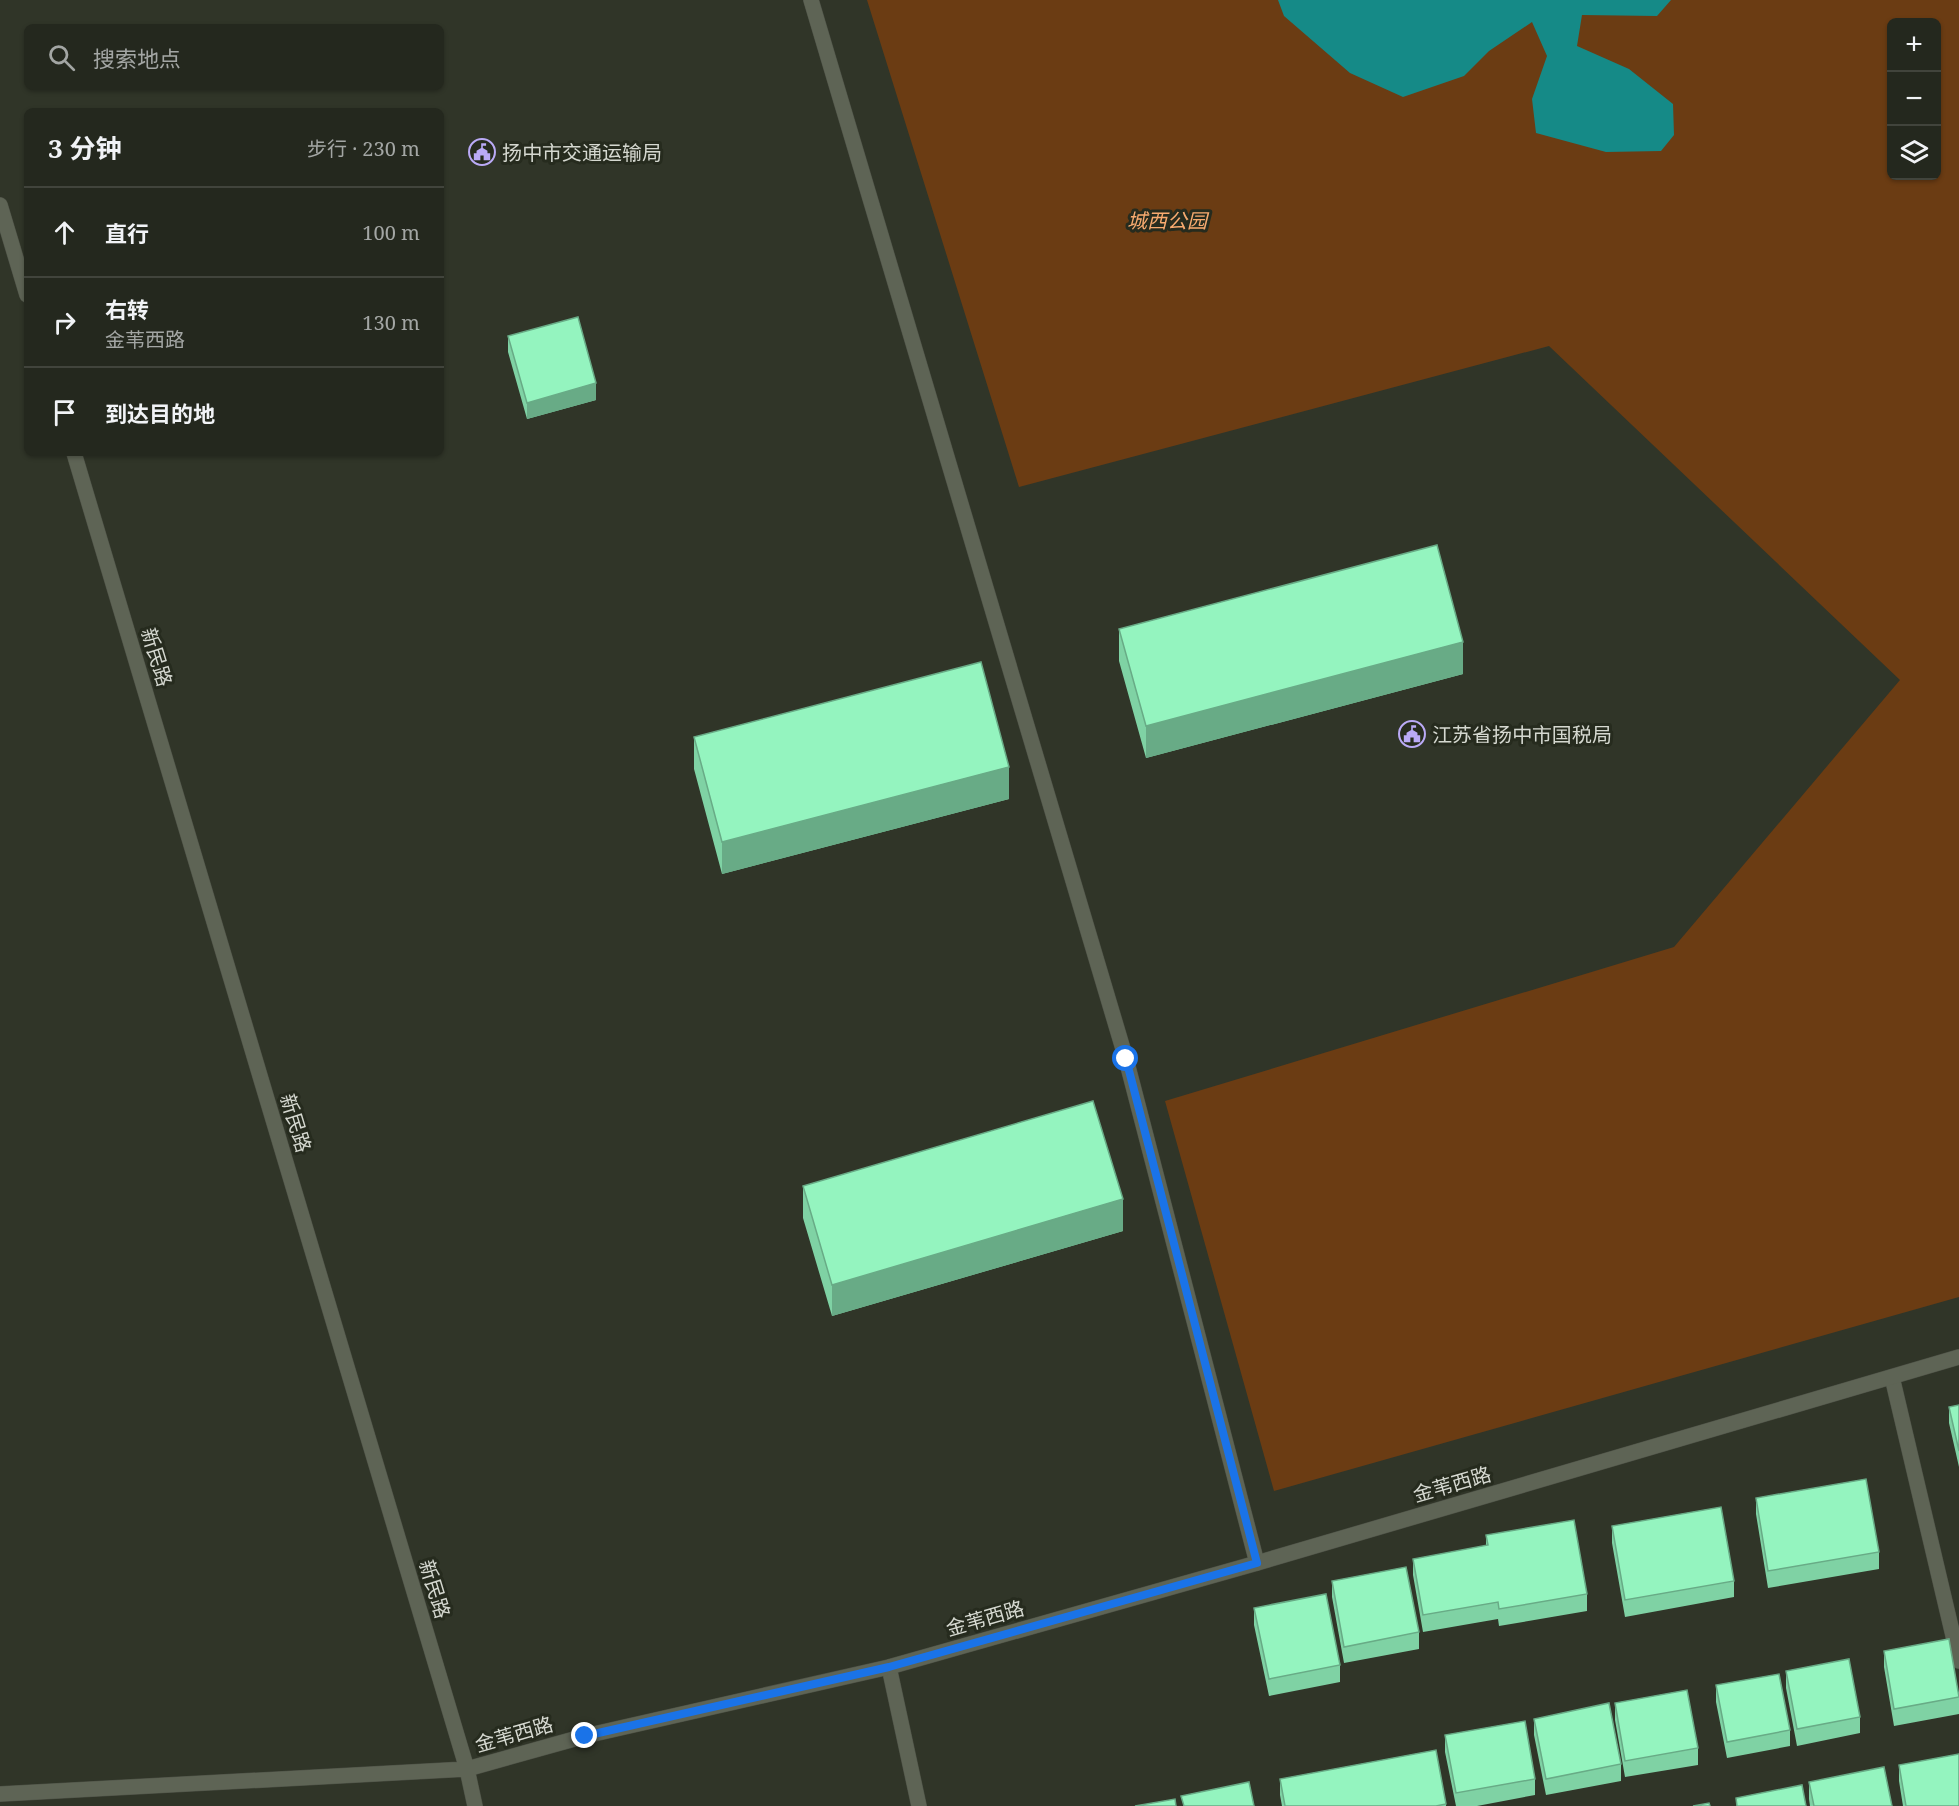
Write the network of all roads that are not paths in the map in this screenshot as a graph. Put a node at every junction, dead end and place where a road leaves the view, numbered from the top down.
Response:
1 (811, 0) edge
2 (0, 205) edge
3 (24, 285) edge
4 (75, 456) edge
5 (1959, 1357) edge
6 (1892, 1377) junction
7 (1257, 1563) junction
8 (1959, 1661) edge
9 (889, 1667) junction
10 (467, 1769) junction
11 (0, 1794) edge
12 (475, 1806) edge
13 (919, 1806) edge

1 - 7 street
2 - 3 street
4 - 10 street, 新民路
5 - 6 street, 金苇西路
6 - 7 street, 金苇西路
6 - 8 street
7 - 9 street, 金苇西路
9 - 10 street, 金苇西路
9 - 13 street
10 - 11 street, 金苇西路
10 - 12 street, 新民路

